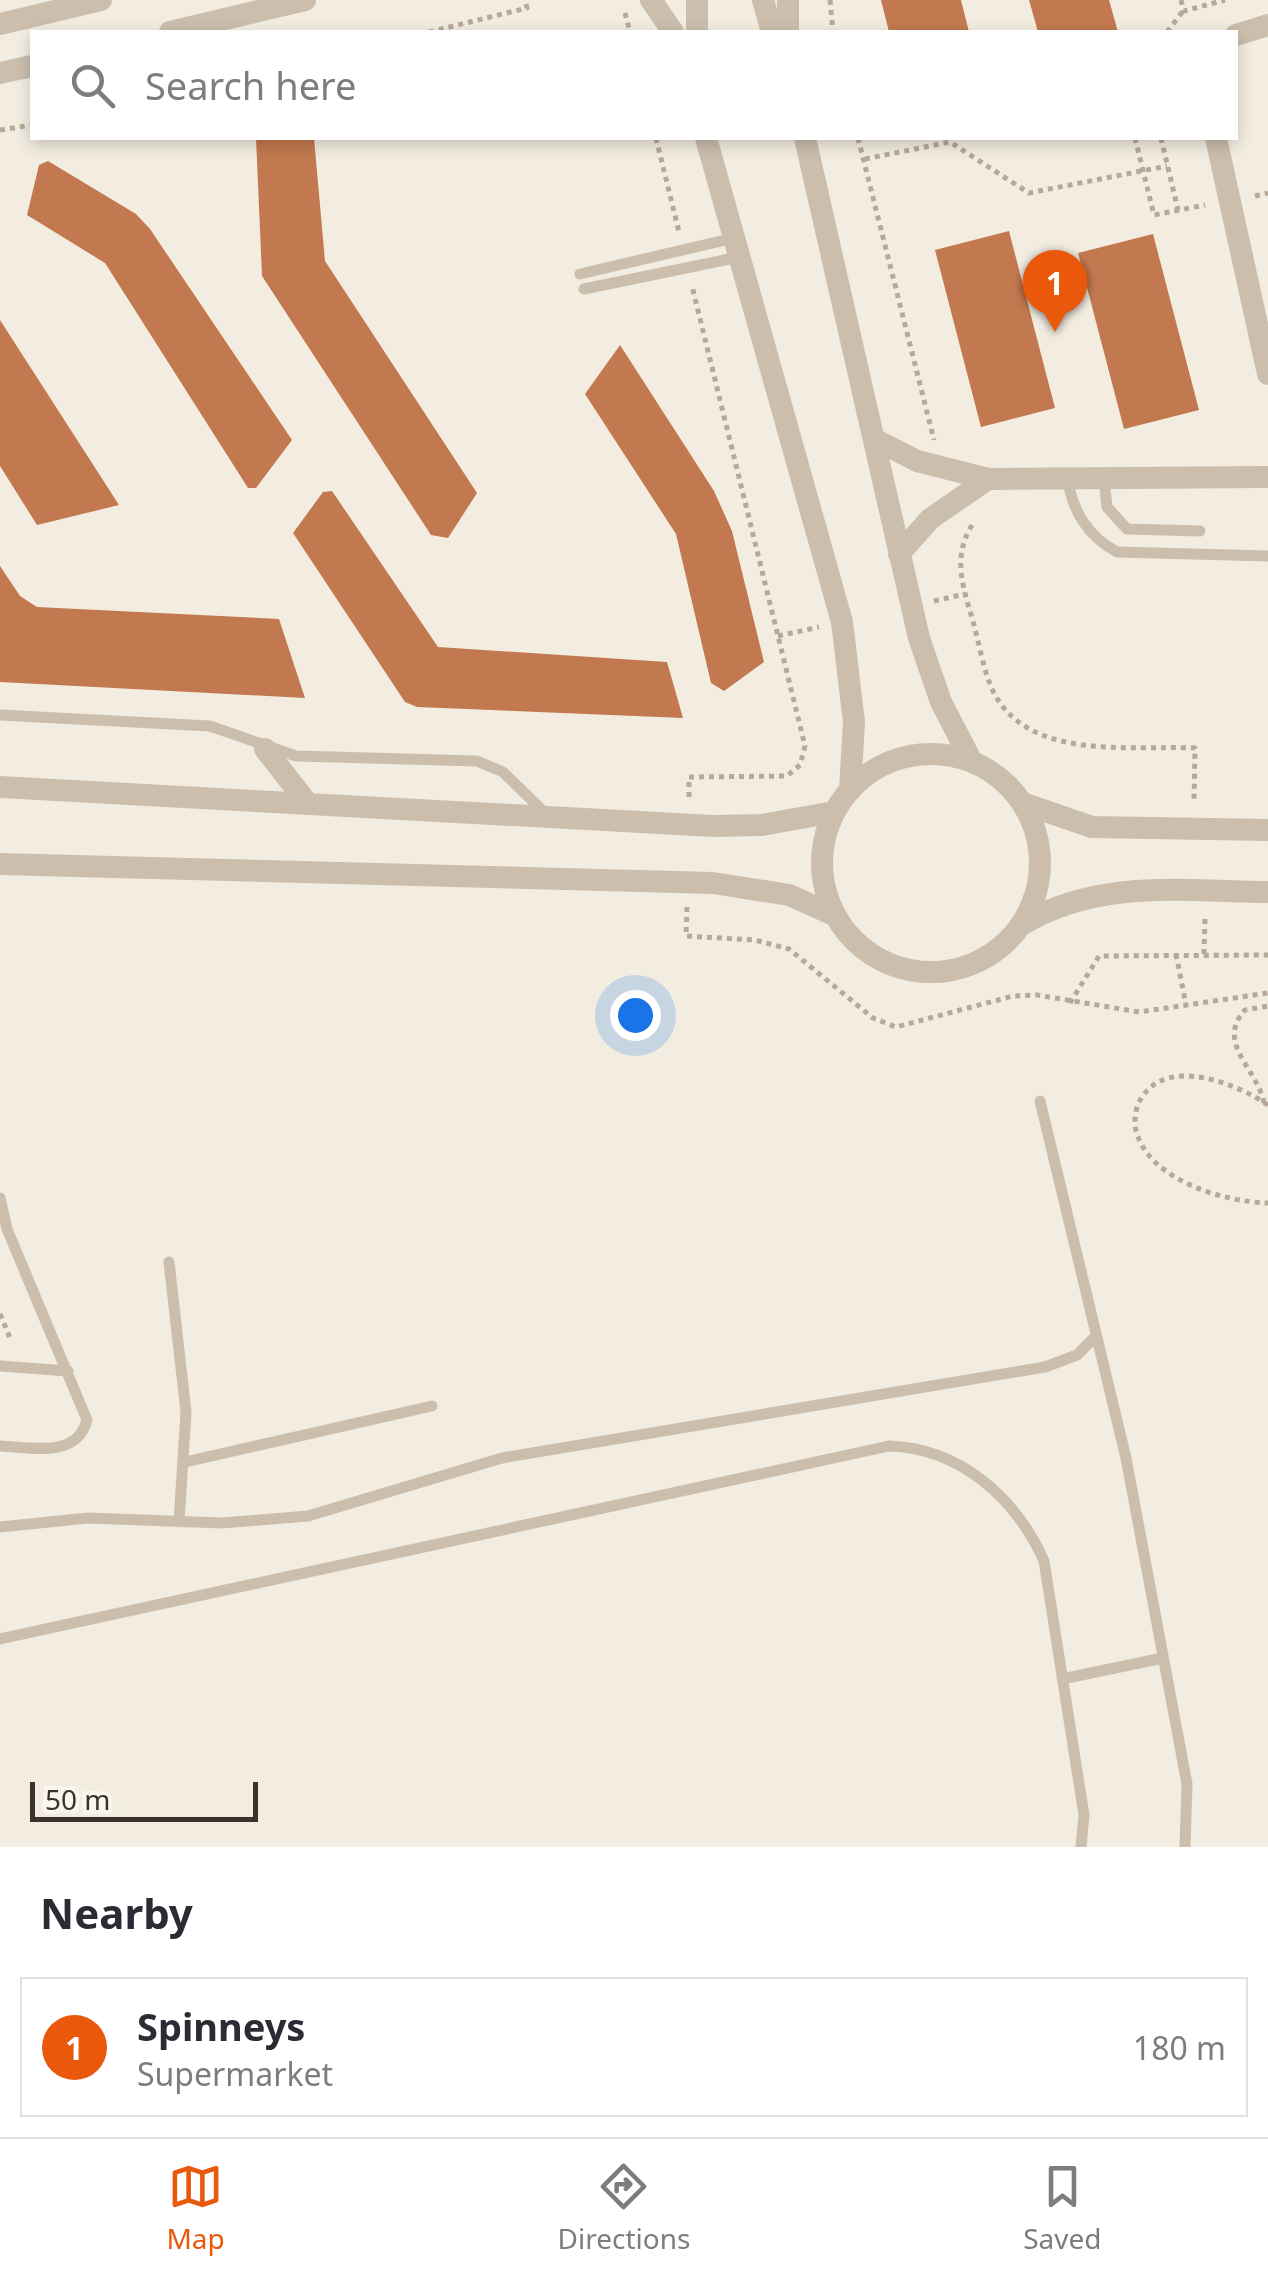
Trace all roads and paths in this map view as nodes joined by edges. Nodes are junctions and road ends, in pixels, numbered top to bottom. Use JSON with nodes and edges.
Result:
{"nodes":[{"id":1,"x":101,"y":0,"type":"edge"},
{"id":2,"x":304,"y":0,"type":"edge"},
{"id":3,"x":525,"y":0,"type":"edge"},
{"id":4,"x":622,"y":0,"type":"edge"},
{"id":5,"x":652,"y":0,"type":"edge"},
{"id":6,"x":697,"y":0,"type":"edge"},
{"id":7,"x":763,"y":0,"type":"edge"},
{"id":8,"x":788,"y":0,"type":"edge"},
{"id":9,"x":830,"y":0,"type":"edge"},
{"id":10,"x":1181,"y":0,"type":"edge"},
{"id":11,"x":1225,"y":0,"type":"edge"},
{"id":12,"x":1184,"y":10,"type":"junction"},
{"id":13,"x":0,"y":24,"type":"edge"},
{"id":14,"x":1268,"y":26,"type":"edge"},
{"id":15,"x":178,"y":30,"type":"edge"},
{"id":16,"x":437,"y":30,"type":"edge"},
{"id":17,"x":630,"y":30,"type":"edge"},
{"id":18,"x":672,"y":30,"type":"edge"},
{"id":19,"x":697,"y":30,"type":"edge"},
{"id":20,"x":771,"y":30,"type":"edge"},
{"id":21,"x":788,"y":30,"type":"edge"},
{"id":22,"x":834,"y":30,"type":"edge"},
{"id":23,"x":1169,"y":30,"type":"edge"},
{"id":24,"x":1238,"y":34,"type":"edge"},
{"id":25,"x":30,"y":66,"type":"edge"},
{"id":26,"x":0,"y":74,"type":"edge"},
{"id":27,"x":30,"y":126,"type":"edge"},
{"id":28,"x":0,"y":130,"type":"edge"},
{"id":29,"x":656,"y":140,"type":"edge"},
{"id":30,"x":805,"y":140,"type":"edge"},
{"id":31,"x":859,"y":140,"type":"edge"},
{"id":32,"x":1136,"y":140,"type":"edge"},
{"id":33,"x":1161,"y":140,"type":"edge"},
{"id":34,"x":1216,"y":140,"type":"edge"},
{"id":35,"x":710,"y":144,"type":"edge"},
{"id":36,"x":864,"y":160,"type":"junction"},
{"id":37,"x":1167,"y":166,"type":"junction"},
{"id":38,"x":1143,"y":170,"type":"junction"},
{"id":39,"x":737,"y":248,"type":"junction"},
{"id":40,"x":684,"y":250,"type":"junction"},
{"id":41,"x":688,"y":268,"type":"junction"},
{"id":42,"x":580,"y":274,"type":"dead end"},
{"id":43,"x":584,"y":289,"type":"dead end"},
{"id":44,"x":1268,"y":374,"type":"edge"},
{"id":45,"x":874,"y":439,"type":"junction"},
{"id":46,"x":937,"y":445,"type":"dead end"},
{"id":47,"x":1268,"y":477,"type":"edge"},
{"id":48,"x":1067,"y":478,"type":"junction"},
{"id":49,"x":1104,"y":478,"type":"junction"},
{"id":50,"x":988,"y":480,"type":"junction"},
{"id":51,"x":977,"y":518,"type":"dead end"},
{"id":52,"x":1200,"y":531,"type":"dead end"},
{"id":53,"x":899,"y":554,"type":"junction"},
{"id":54,"x":1268,"y":556,"type":"edge"},
{"id":55,"x":842,"y":622,"type":"junction"},
{"id":56,"x":778,"y":636,"type":"junction"},
{"id":57,"x":0,"y":714,"type":"edge"},
{"id":58,"x":265,"y":749,"type":"junction"},
{"id":59,"x":972,"y":762,"type":"junction"},
{"id":60,"x":0,"y":787,"type":"edge"},
{"id":61,"x":850,"y":789,"type":"junction"},
{"id":62,"x":1022,"y":803,"type":"junction"},
{"id":63,"x":308,"y":804,"type":"junction"},
{"id":64,"x":834,"y":812,"type":"junction"},
{"id":65,"x":549,"y":817,"type":"junction"},
{"id":66,"x":688,"y":824,"type":"junction"},
{"id":67,"x":1194,"y":830,"type":"junction"},
{"id":68,"x":1268,"y":830,"type":"edge"},
{"id":69,"x":0,"y":864,"type":"edge"},
{"id":70,"x":687,"y":884,"type":"junction"},
{"id":71,"x":1206,"y":891,"type":"junction"},
{"id":72,"x":1268,"y":892,"type":"edge"},
{"id":73,"x":836,"y":916,"type":"junction"},
{"id":74,"x":1020,"y":926,"type":"junction"},
{"id":75,"x":1176,"y":953,"type":"junction"},
{"id":76,"x":1204,"y":954,"type":"junction"},
{"id":77,"x":1268,"y":955,"type":"edge"},
{"id":78,"x":1268,"y":994,"type":"edge"},
{"id":79,"x":1070,"y":1003,"type":"junction"},
{"id":80,"x":1186,"y":1005,"type":"junction"},
{"id":81,"x":1268,"y":1006,"type":"edge"},
{"id":82,"x":1040,"y":1101,"type":"dead end"},
{"id":83,"x":1266,"y":1104,"type":"edge"},
{"id":84,"x":0,"y":1198,"type":"edge"},
{"id":85,"x":1268,"y":1203,"type":"edge"},
{"id":86,"x":169,"y":1262,"type":"dead end"},
{"id":87,"x":0,"y":1314,"type":"edge"},
{"id":88,"x":1096,"y":1336,"type":"junction"},
{"id":89,"x":10,"y":1338,"type":"dead end"},
{"id":90,"x":0,"y":1366,"type":"edge"},
{"id":91,"x":68,"y":1371,"type":"junction"},
{"id":92,"x":432,"y":1406,"type":"dead end"},
{"id":93,"x":0,"y":1446,"type":"edge"},
{"id":94,"x":185,"y":1462,"type":"junction"},
{"id":95,"x":179,"y":1522,"type":"junction"},
{"id":96,"x":0,"y":1527,"type":"edge"},
{"id":97,"x":0,"y":1639,"type":"edge"},
{"id":98,"x":1163,"y":1658,"type":"junction"},
{"id":99,"x":1062,"y":1679,"type":"junction"},
{"id":100,"x":1081,"y":1847,"type":"edge"},
{"id":101,"x":1185,"y":1847,"type":"edge"}],
"edges":[{"from":1,"to":13,"type":"street"},
{"from":2,"to":15,"type":"street"},
{"from":3,"to":16,"type":"path"},
{"from":4,"to":17,"type":"path"},
{"from":5,"to":18,"type":"street"},
{"from":6,"to":19,"type":"street"},
{"from":7,"to":20,"type":"street"},
{"from":8,"to":21,"type":"street"},
{"from":9,"to":22,"type":"path"},
{"from":10,"to":12,"type":"path"},
{"from":11,"to":12,"type":"path"},
{"from":12,"to":23,"type":"path"},
{"from":14,"to":24,"type":"street"},
{"from":25,"to":26,"type":"street"},
{"from":27,"to":28,"type":"path"},
{"from":29,"to":40,"type":"path"},
{"from":30,"to":45,"type":"street"},
{"from":31,"to":36,"type":"path"},
{"from":32,"to":38,"type":"path"},
{"from":33,"to":37,"type":"path"},
{"from":34,"to":44,"type":"street"},
{"from":35,"to":39,"type":"street"},
{"from":36,"to":38,"type":"path"},
{"from":36,"to":46,"type":"path"},
{"from":37,"to":38,"type":"path"},
{"from":37,"to":38,"type":"path"},
{"from":39,"to":40,"type":"lane"},
{"from":39,"to":41,"type":"lane"},
{"from":39,"to":55,"type":"street"},
{"from":40,"to":42,"type":"lane"},
{"from":41,"to":43,"type":"lane"},
{"from":41,"to":56,"type":"path"},
{"from":45,"to":50,"type":"street"},
{"from":45,"to":53,"type":"street"},
{"from":47,"to":49,"type":"street"},
{"from":48,"to":49,"type":"street"},
{"from":48,"to":50,"type":"street"},
{"from":48,"to":54,"type":"lane"},
{"from":49,"to":52,"type":"lane"},
{"from":50,"to":53,"type":"street"},
{"from":51,"to":67,"type":"path"},
{"from":53,"to":59,"type":"street"},
{"from":55,"to":56,"type":"path"},
{"from":55,"to":61,"type":"street"},
{"from":56,"to":66,"type":"path"},
{"from":57,"to":58,"type":"lane"},
{"from":58,"to":63,"type":"street"},
{"from":58,"to":65,"type":"lane"},
{"from":59,"to":61,"type":"street"},
{"from":59,"to":62,"type":"street"},
{"from":60,"to":63,"type":"street"},
{"from":61,"to":64,"type":"street"},
{"from":62,"to":67,"type":"street"},
{"from":62,"to":74,"type":"street"},
{"from":63,"to":65,"type":"street"},
{"from":64,"to":66,"type":"street"},
{"from":64,"to":73,"type":"street"},
{"from":65,"to":66,"type":"street"},
{"from":67,"to":68,"type":"street"},
{"from":69,"to":70,"type":"street"},
{"from":70,"to":73,"type":"street"},
{"from":70,"to":79,"type":"path"},
{"from":71,"to":72,"type":"street"},
{"from":71,"to":74,"type":"street"},
{"from":71,"to":76,"type":"path"},
{"from":73,"to":74,"type":"street"},
{"from":75,"to":76,"type":"path"},
{"from":75,"to":79,"type":"path"},
{"from":75,"to":80,"type":"path"},
{"from":76,"to":77,"type":"path"},
{"from":78,"to":80,"type":"path"},
{"from":79,"to":80,"type":"path"},
{"from":81,"to":83,"type":"path"},
{"from":82,"to":88,"type":"lane"},
{"from":83,"to":85,"type":"path"},
{"from":84,"to":91,"type":"lane"},
{"from":86,"to":94,"type":"lane"},
{"from":87,"to":89,"type":"path"},
{"from":88,"to":95,"type":"lane"},
{"from":88,"to":98,"type":"lane"},
{"from":90,"to":91,"type":"lane"},
{"from":91,"to":93,"type":"lane"},
{"from":92,"to":94,"type":"lane"},
{"from":94,"to":95,"type":"lane"},
{"from":95,"to":96,"type":"lane"},
{"from":97,"to":99,"type":"lane"},
{"from":98,"to":99,"type":"lane"},
{"from":98,"to":101,"type":"lane"},
{"from":99,"to":100,"type":"lane"}]}
